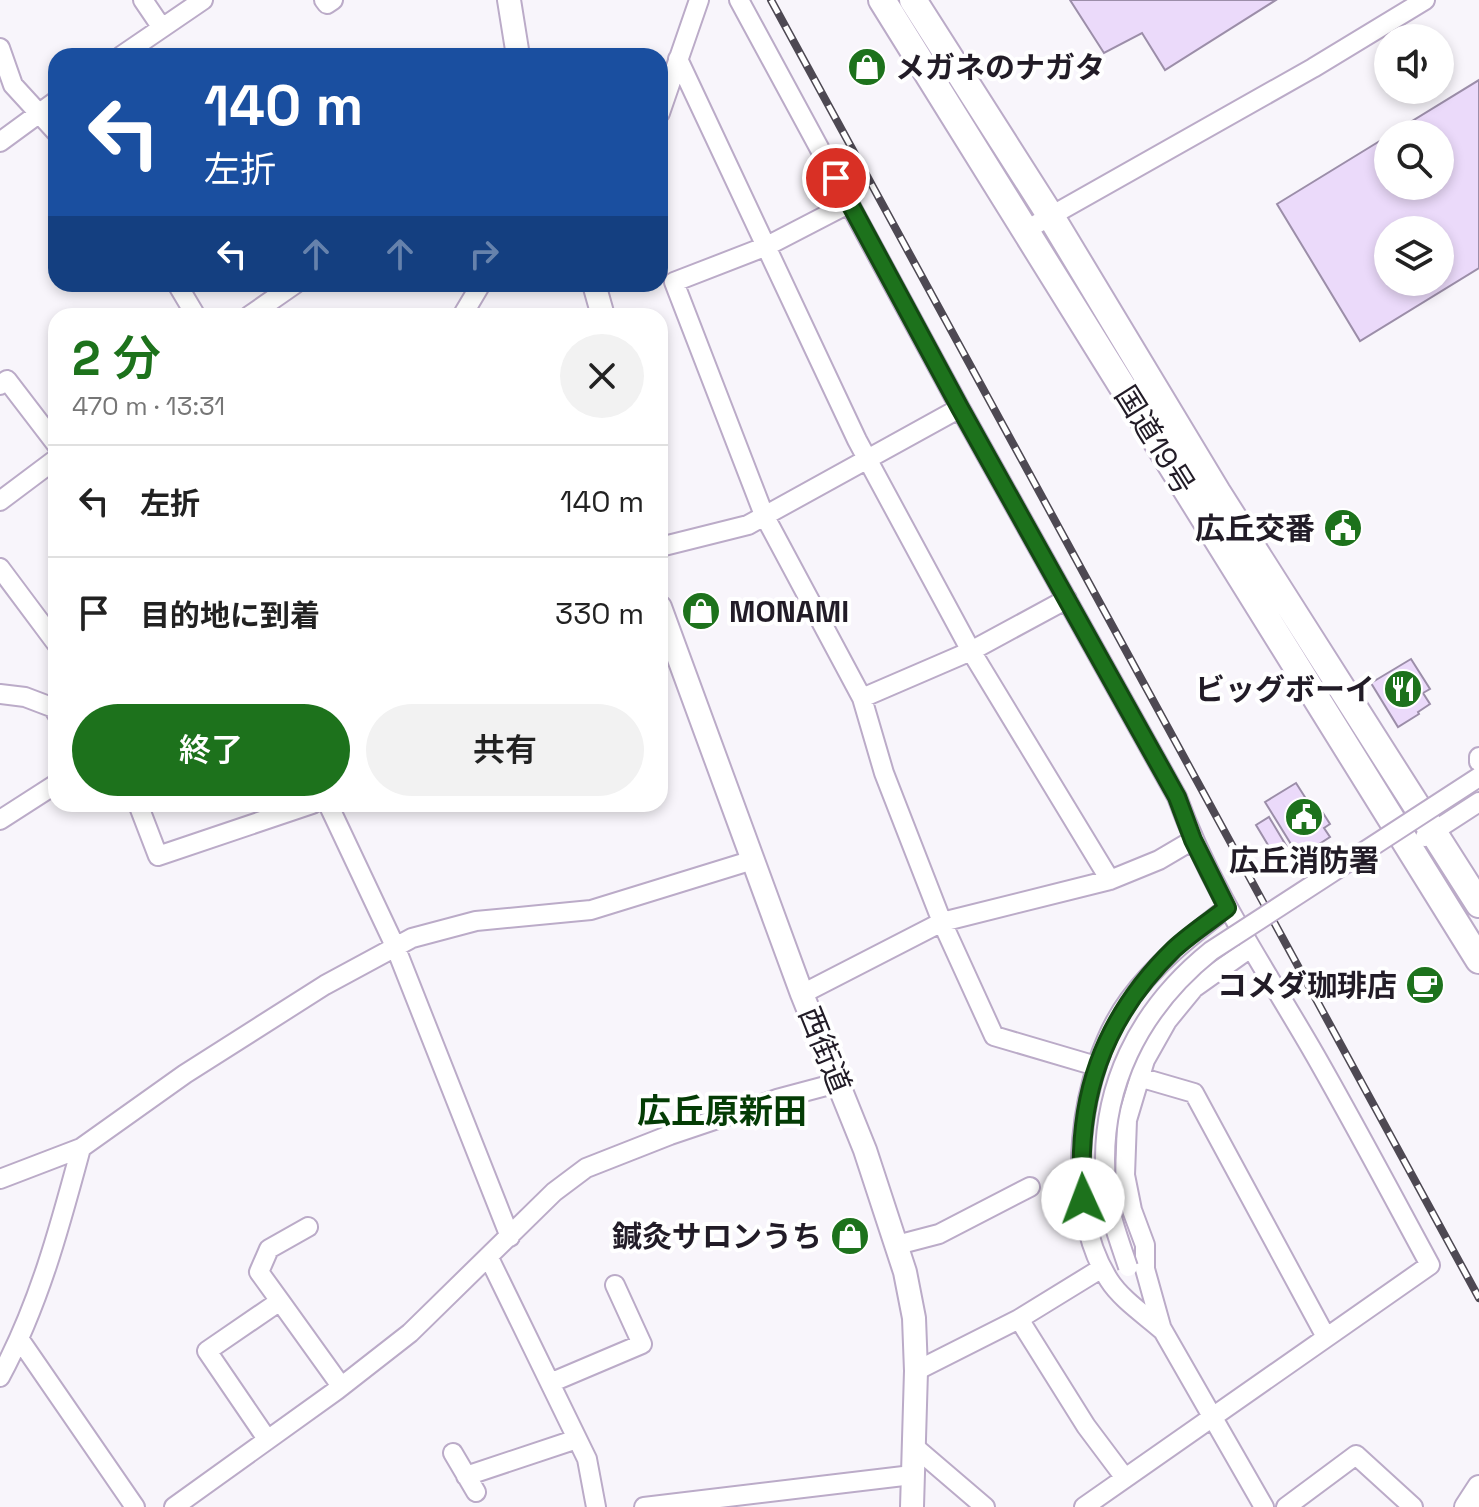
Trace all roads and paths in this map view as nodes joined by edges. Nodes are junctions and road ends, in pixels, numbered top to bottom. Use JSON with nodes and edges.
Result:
{"nodes":[{"id":1,"x":143,"y":0,"type":"edge"},
{"id":2,"x":203,"y":0,"type":"edge"},
{"id":3,"x":324,"y":0,"type":"edge"},
{"id":4,"x":333,"y":0,"type":"edge"},
{"id":5,"x":509,"y":0,"type":"edge"},
{"id":6,"x":699,"y":0,"type":"edge"},
{"id":7,"x":739,"y":0,"type":"edge"},
{"id":8,"x":882,"y":0,"type":"edge"},
{"id":9,"x":913,"y":0,"type":"edge"},
{"id":10,"x":1425,"y":0,"type":"edge"},
{"id":11,"x":162,"y":28,"type":"junction"},
{"id":12,"x":0,"y":48,"type":"edge"},
{"id":13,"x":133,"y":48,"type":"edge"},
{"id":14,"x":517,"y":48,"type":"edge"},
{"id":15,"x":678,"y":59,"type":"junction"},
{"id":16,"x":668,"y":89,"type":"edge"},
{"id":17,"x":48,"y":106,"type":"edge"},
{"id":18,"x":38,"y":113,"type":"junction"},
{"id":19,"x":48,"y":124,"type":"edge"},
{"id":20,"x":0,"y":142,"type":"edge"},
{"id":21,"x":850,"y":203,"type":"junction"},
{"id":22,"x":1050,"y":215,"type":"junction"},
{"id":23,"x":1026,"y":230,"type":"junction"},
{"id":24,"x":767,"y":246,"type":"junction"},
{"id":25,"x":284,"y":292,"type":"edge"},
{"id":26,"x":260,"y":308,"type":"edge"},
{"id":27,"x":0,"y":385,"type":"edge"},
{"id":28,"x":960,"y":408,"type":"junction"},
{"id":29,"x":48,"y":434,"type":"edge"},
{"id":30,"x":868,"y":458,"type":"junction"},
{"id":31,"x":48,"y":465,"type":"edge"},
{"id":32,"x":0,"y":501,"type":"edge"},
{"id":33,"x":764,"y":515,"type":"junction"},
{"id":34,"x":668,"y":545,"type":"edge"},
{"id":35,"x":0,"y":568,"type":"edge"},
{"id":36,"x":1067,"y":599,"type":"junction"},
{"id":37,"x":48,"y":632,"type":"edge"},
{"id":38,"x":971,"y":651,"type":"junction"},
{"id":39,"x":669,"y":655,"type":"edge"},
{"id":40,"x":0,"y":694,"type":"edge"},
{"id":41,"x":862,"y":698,"type":"junction"},
{"id":42,"x":48,"y":706,"type":"edge"},
{"id":43,"x":1479,"y":777,"type":"edge"},
{"id":44,"x":48,"y":789,"type":"edge"},
{"id":45,"x":1479,"y":802,"type":"edge"},
{"id":46,"x":141,"y":812,"type":"edge"},
{"id":47,"x":288,"y":812,"type":"edge"},
{"id":48,"x":332,"y":812,"type":"edge"},
{"id":49,"x":0,"y":820,"type":"edge"},
{"id":50,"x":1432,"y":832,"type":"junction"},
{"id":51,"x":1193,"y":840,"type":"junction"},
{"id":52,"x":1409,"y":847,"type":"junction"},
{"id":53,"x":753,"y":860,"type":"junction"},
{"id":54,"x":1110,"y":880,"type":"junction"},
{"id":55,"x":1479,"y":904,"type":"edge"},
{"id":56,"x":1227,"y":908,"type":"junction"},
{"id":57,"x":942,"y":922,"type":"junction"},
{"id":58,"x":395,"y":946,"type":"junction"},
{"id":59,"x":1249,"y":949,"type":"junction"},
{"id":60,"x":1479,"y":960,"type":"edge"},
{"id":61,"x":802,"y":994,"type":"junction"},
{"id":62,"x":1096,"y":1066,"type":"junction"},
{"id":63,"x":1139,"y":1077,"type":"junction"},
{"id":64,"x":837,"y":1083,"type":"junction"},
{"id":65,"x":81,"y":1148,"type":"junction"},
{"id":66,"x":0,"y":1179,"type":"edge"},
{"id":67,"x":1030,"y":1187,"type":"dead end"},
{"id":68,"x":308,"y":1227,"type":"dead end"},
{"id":69,"x":510,"y":1237,"type":"junction"},
{"id":70,"x":897,"y":1245,"type":"junction"},
{"id":71,"x":489,"y":1258,"type":"junction"},
{"id":72,"x":1102,"y":1268,"type":"junction"},
{"id":73,"x":615,"y":1285,"type":"dead end"},
{"id":74,"x":280,"y":1301,"type":"junction"},
{"id":75,"x":1019,"y":1319,"type":"junction"},
{"id":76,"x":1162,"y":1330,"type":"junction"},
{"id":77,"x":1326,"y":1337,"type":"junction"},
{"id":78,"x":20,"y":1340,"type":"junction"},
{"id":79,"x":916,"y":1371,"type":"junction"},
{"id":80,"x":0,"y":1377,"type":"edge"},
{"id":81,"x":550,"y":1383,"type":"junction"},
{"id":82,"x":341,"y":1386,"type":"junction"},
{"id":83,"x":1213,"y":1417,"type":"junction"},
{"id":84,"x":267,"y":1439,"type":"junction"},
{"id":85,"x":577,"y":1439,"type":"junction"},
{"id":86,"x":916,"y":1448,"type":"junction"},
{"id":87,"x":453,"y":1453,"type":"dead end"},
{"id":88,"x":912,"y":1475,"type":"junction"},
{"id":89,"x":466,"y":1476,"type":"junction"},
{"id":90,"x":1125,"y":1478,"type":"junction"},
{"id":91,"x":1479,"y":1487,"type":"edge"},
{"id":92,"x":476,"y":1492,"type":"dead end"},
{"id":93,"x":135,"y":1507,"type":"edge"},
{"id":94,"x":174,"y":1507,"type":"edge"},
{"id":95,"x":596,"y":1507,"type":"edge"},
{"id":96,"x":644,"y":1507,"type":"edge"},
{"id":97,"x":912,"y":1507,"type":"edge"},
{"id":98,"x":985,"y":1507,"type":"edge"},
{"id":99,"x":1084,"y":1507,"type":"edge"},
{"id":100,"x":1264,"y":1507,"type":"edge"},
{"id":101,"x":1286,"y":1507,"type":"edge"},
{"id":102,"x":1413,"y":1507,"type":"edge"},
{"id":103,"x":1466,"y":1507,"type":"edge"}],
"edges":[{"from":1,"to":11,"type":"street"},
{"from":2,"to":11,"type":"street"},
{"from":3,"to":4,"type":"street"},
{"from":5,"to":14,"type":"main road"},
{"from":6,"to":15,"type":"street"},
{"from":7,"to":21,"type":"street"},
{"from":8,"to":23,"type":"highway","name":"国道19号"},
{"from":9,"to":22,"type":"highway","name":"国道19号"},
{"from":10,"to":22,"type":"street"},
{"from":11,"to":13,"type":"street"},
{"from":12,"to":18,"type":"street"},
{"from":15,"to":16,"type":"street"},
{"from":15,"to":24,"type":"street"},
{"from":17,"to":18,"type":"street"},
{"from":18,"to":19,"type":"street"},
{"from":18,"to":20,"type":"street"},
{"from":21,"to":24,"type":"street"},
{"from":21,"to":28,"type":"street"},
{"from":22,"to":23,"type":"street"},
{"from":22,"to":50,"type":"highway","name":"国道19号"},
{"from":23,"to":52,"type":"highway","name":"国道19号"},
{"from":24,"to":30,"type":"street"},
{"from":24,"to":33,"type":"street"},
{"from":25,"to":26,"type":"street"},
{"from":27,"to":29,"type":"street"},
{"from":28,"to":30,"type":"street"},
{"from":28,"to":36,"type":"street"},
{"from":30,"to":33,"type":"street"},
{"from":30,"to":38,"type":"street"},
{"from":31,"to":32,"type":"street"},
{"from":33,"to":34,"type":"street"},
{"from":33,"to":41,"type":"street"},
{"from":35,"to":37,"type":"street"},
{"from":36,"to":38,"type":"street"},
{"from":36,"to":51,"type":"street"},
{"from":38,"to":41,"type":"street"},
{"from":38,"to":54,"type":"street"},
{"from":39,"to":53,"type":"main road","name":"西街道"},
{"from":40,"to":42,"type":"street"},
{"from":41,"to":57,"type":"street"},
{"from":43,"to":76,"type":"street","bridge":true},
{"from":44,"to":49,"type":"street"},
{"from":45,"to":50,"type":"street"},
{"from":46,"to":47,"type":"street"},
{"from":48,"to":58,"type":"street"},
{"from":50,"to":52,"type":"street"},
{"from":50,"to":55,"type":"highway","name":"国道19号"},
{"from":51,"to":54,"type":"street"},
{"from":51,"to":56,"type":"street"},
{"from":52,"to":60,"type":"highway","name":"国道19号"},
{"from":53,"to":58,"type":"street"},
{"from":53,"to":61,"type":"main road","name":"西街道"},
{"from":54,"to":57,"type":"street"},
{"from":56,"to":59,"type":"street"},
{"from":56,"to":62,"type":"street"},
{"from":57,"to":61,"type":"street"},
{"from":57,"to":62,"type":"street"},
{"from":58,"to":65,"type":"street"},
{"from":58,"to":69,"type":"street"},
{"from":59,"to":63,"type":"street"},
{"from":59,"to":77,"type":"street"},
{"from":61,"to":64,"type":"main road","name":"西街道"},
{"from":62,"to":72,"type":"street"},
{"from":63,"to":76,"type":"street"},
{"from":63,"to":77,"type":"street"},
{"from":64,"to":69,"type":"street"},
{"from":64,"to":70,"type":"main road","name":"西街道"},
{"from":65,"to":66,"type":"street"},
{"from":65,"to":78,"type":"street"},
{"from":67,"to":70,"type":"street"},
{"from":68,"to":74,"type":"street"},
{"from":69,"to":71,"type":"street"},
{"from":70,"to":79,"type":"main road","name":"西街道"},
{"from":71,"to":81,"type":"street"},
{"from":71,"to":82,"type":"street"},
{"from":72,"to":75,"type":"street"},
{"from":72,"to":76,"type":"street"},
{"from":73,"to":81,"type":"street"},
{"from":74,"to":82,"type":"street"},
{"from":74,"to":84,"type":"street"},
{"from":75,"to":79,"type":"street"},
{"from":75,"to":90,"type":"street"},
{"from":76,"to":83,"type":"street"},
{"from":77,"to":83,"type":"street"},
{"from":78,"to":80,"type":"street"},
{"from":78,"to":93,"type":"street"},
{"from":79,"to":86,"type":"main road","name":"西街道"},
{"from":81,"to":85,"type":"street"},
{"from":82,"to":84,"type":"street"},
{"from":83,"to":90,"type":"street"},
{"from":83,"to":100,"type":"street"},
{"from":84,"to":94,"type":"street"},
{"from":85,"to":89,"type":"street"},
{"from":85,"to":95,"type":"street"},
{"from":86,"to":88,"type":"main road","name":"西街道"},
{"from":86,"to":98,"type":"street"},
{"from":87,"to":89,"type":"street"},
{"from":88,"to":96,"type":"street"},
{"from":88,"to":97,"type":"main road","name":"西街道"},
{"from":89,"to":92,"type":"street"},
{"from":90,"to":99,"type":"street"},
{"from":91,"to":103,"type":"main road"},
{"from":101,"to":102,"type":"street"}]}
